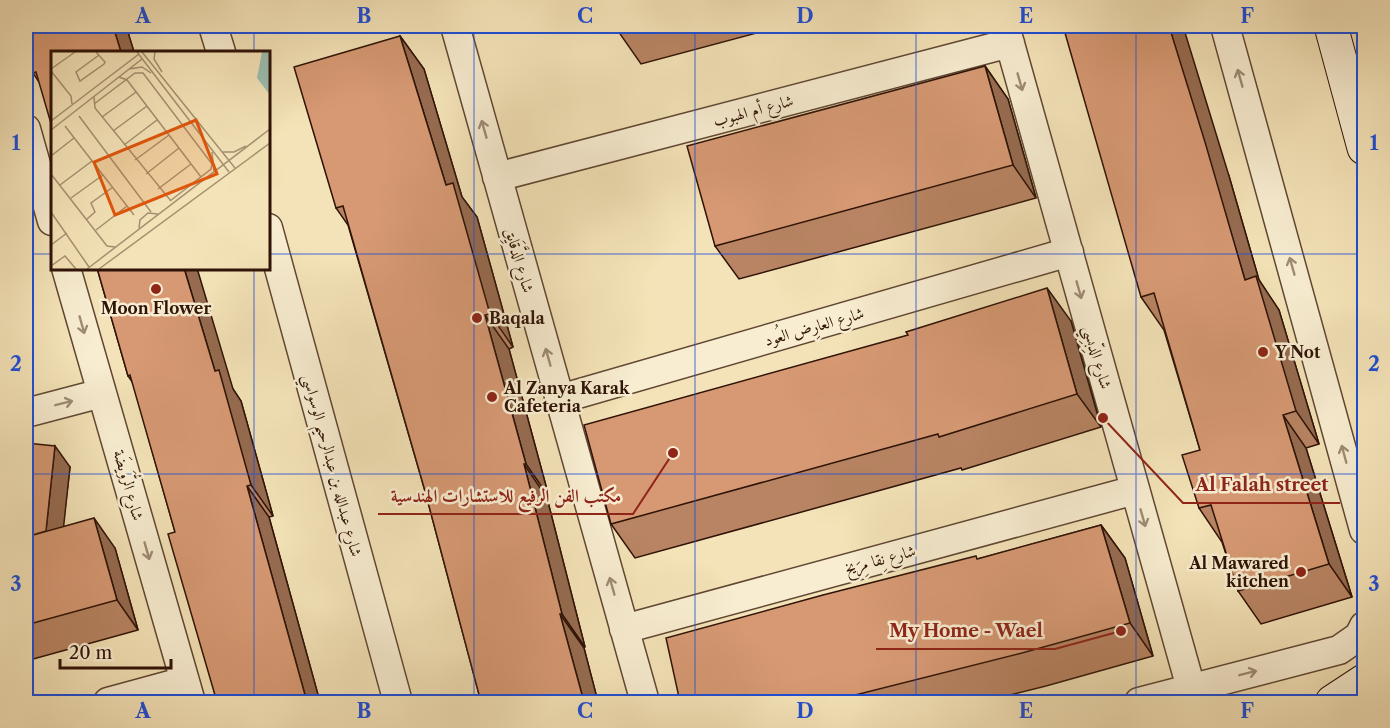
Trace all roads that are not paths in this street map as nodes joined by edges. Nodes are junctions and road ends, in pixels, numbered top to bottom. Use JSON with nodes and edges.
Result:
{"nodes":[{"id":1,"x":213,"y":26,"type":"edge"},
{"id":2,"x":455,"y":26,"type":"edge"},
{"id":3,"x":1225,"y":26,"type":"edge"},
{"id":4,"x":1331,"y":26,"type":"edge"},
{"id":5,"x":1007,"y":34,"type":"edge"},
{"id":6,"x":221,"y":51,"type":"edge"},
{"id":7,"x":26,"y":129,"type":"edge"},
{"id":8,"x":1365,"y":148,"type":"edge"},
{"id":9,"x":497,"y":177,"type":"junction"},
{"id":10,"x":41,"y":206,"type":"edge"},
{"id":11,"x":270,"y":235,"type":"edge"},
{"id":12,"x":1069,"y":252,"type":"junction"},
{"id":13,"x":67,"y":270,"type":"edge"},
{"id":14,"x":102,"y":393,"type":"junction"},
{"id":15,"x":560,"y":399,"type":"junction"},
{"id":16,"x":26,"y":413,"type":"edge"},
{"id":17,"x":1136,"y":490,"type":"junction"},
{"id":18,"x":1365,"y":530,"type":"edge"},
{"id":19,"x":1365,"y":626,"type":"edge"},
{"id":20,"x":624,"y":629,"type":"junction"},
{"id":21,"x":1365,"y":681,"type":"edge"},
{"id":22,"x":1191,"y":688,"type":"junction"},
{"id":23,"x":188,"y":692,"type":"edge"},
{"id":24,"x":1365,"y":699,"type":"edge"},
{"id":25,"x":108,"y":702,"type":"edge"},
{"id":26,"x":398,"y":702,"type":"edge"},
{"id":27,"x":645,"y":702,"type":"edge"},
{"id":28,"x":1139,"y":702,"type":"edge"},
{"id":29,"x":1332,"y":702,"type":"edge"},
{"id":30,"x":1351,"y":702,"type":"edge"}],
"edges":[{"from":1,"to":6,"type":"street"},
{"from":9,"to":2,"type":"street","name":"شارع الدَّقَايِق","one_way":true},
{"from":18,"to":3,"type":"street","one_way":true},
{"from":4,"to":8,"type":"main road"},
{"from":5,"to":9,"type":"street","name":"شارع أم الهبوب"},
{"from":5,"to":12,"type":"street","name":"شارع الدِّبسِي","one_way":true},
{"from":7,"to":10,"type":"street"},
{"from":15,"to":9,"type":"street","name":"شارع الدَّقَايِق","one_way":true},
{"from":11,"to":26,"type":"street","name":"شارع عبدالله بن عبدالرحيم الوسواسي"},
{"from":12,"to":15,"type":"street","name":"شارع العارِض العُود"},
{"from":12,"to":17,"type":"street","name":"شارع الدِّبسِي","one_way":true},
{"from":13,"to":14,"type":"street","name":"شارع الرُّوَيضَة","one_way":true},
{"from":16,"to":14,"type":"street","one_way":true},
{"from":14,"to":23,"type":"street","name":"شارع الرُّوَيضَة","one_way":true},
{"from":20,"to":15,"type":"street","name":"شارع الدَّقَايِق","one_way":true},
{"from":17,"to":20,"type":"street","name":"شارع نِقا مِرَيخ"},
{"from":17,"to":22,"type":"street","name":"شارع الدِّبسِي","one_way":true},
{"from":22,"to":19,"type":"street","one_way":true},
{"from":20,"to":27,"type":"street","name":"شارع الدَّقَايِق"},
{"from":21,"to":29,"type":"main road"},
{"from":22,"to":28,"type":"street"},
{"from":23,"to":25,"type":"street"},
{"from":24,"to":30,"type":"main road"}]}
